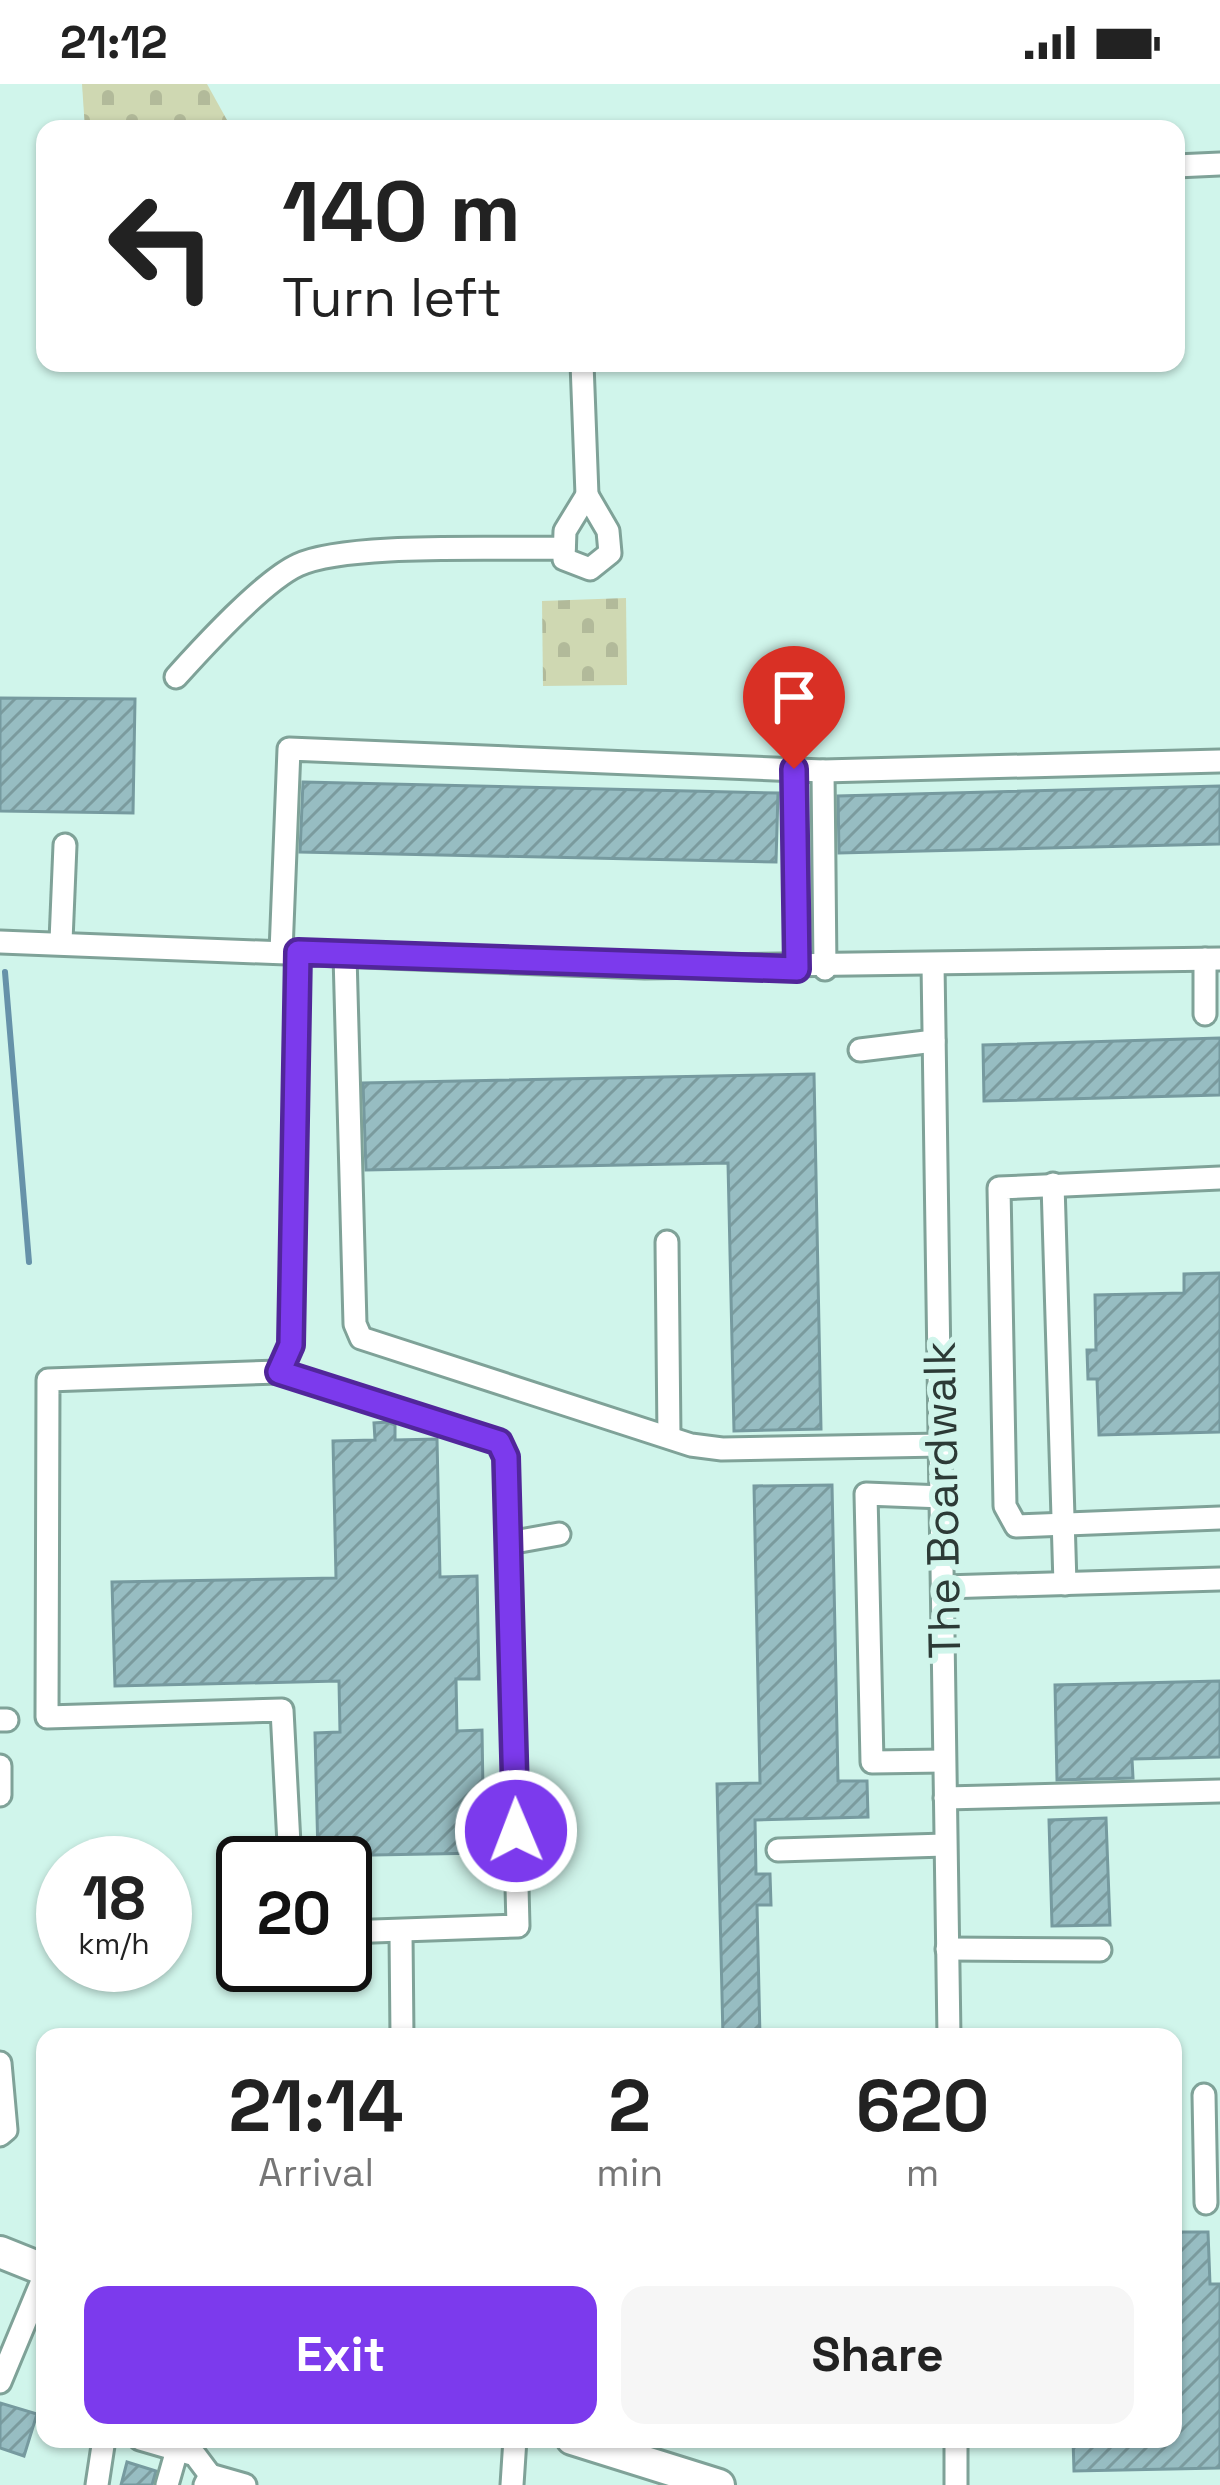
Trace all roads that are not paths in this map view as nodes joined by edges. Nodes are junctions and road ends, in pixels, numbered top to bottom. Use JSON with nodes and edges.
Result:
{"nodes":[{"id":1,"x":1220,"y":164,"type":"edge"},
{"id":2,"x":1185,"y":166,"type":"edge"},
{"id":3,"x":582,"y":372,"type":"edge"},
{"id":4,"x":587,"y":495,"type":"junction"},
{"id":5,"x":564,"y":548,"type":"junction"},
{"id":6,"x":176,"y":677,"type":"dead end"},
{"id":7,"x":1220,"y":761,"type":"edge"},
{"id":8,"x":794,"y":769,"type":"junction"},
{"id":9,"x":823,"y":771,"type":"junction"},
{"id":10,"x":65,"y":845,"type":"dead end"},
{"id":11,"x":61,"y":941,"type":"junction"},
{"id":12,"x":0,"y":942,"type":"edge"},
{"id":13,"x":290,"y":952,"type":"junction"},
{"id":14,"x":345,"y":955,"type":"junction"},
{"id":15,"x":1212,"y":959,"type":"edge"},
{"id":16,"x":933,"y":964,"type":"junction"},
{"id":17,"x":797,"y":969,"type":"junction"},
{"id":18,"x":824,"y":969,"type":"junction"},
{"id":19,"x":1205,"y":1014,"type":"dead end"},
{"id":20,"x":934,"y":1041,"type":"junction"},
{"id":21,"x":860,"y":1050,"type":"dead end"},
{"id":22,"x":1220,"y":1178,"type":"edge"},
{"id":23,"x":1053,"y":1184,"type":"junction"},
{"id":24,"x":667,"y":1242,"type":"dead end"},
{"id":25,"x":279,"y":1372,"type":"junction"},
{"id":26,"x":669,"y":1437,"type":"junction"},
{"id":27,"x":941,"y":1445,"type":"junction"},
{"id":28,"x":943,"y":1497,"type":"junction"},
{"id":29,"x":1220,"y":1518,"type":"edge"},
{"id":30,"x":1064,"y":1526,"type":"junction"},
{"id":31,"x":559,"y":1534,"type":"dead end"},
{"id":32,"x":509,"y":1544,"type":"junction"},
{"id":33,"x":1220,"y":1579,"type":"edge"},
{"id":34,"x":1065,"y":1583,"type":"junction"},
{"id":35,"x":944,"y":1587,"type":"junction"},
{"id":36,"x":944,"y":1761,"type":"junction"},
{"id":37,"x":0,"y":1766,"type":"edge"},
{"id":38,"x":1220,"y":1791,"type":"edge"},
{"id":39,"x":0,"y":1795,"type":"edge"},
{"id":40,"x":944,"y":1798,"type":"junction"},
{"id":41,"x":289,"y":1836,"type":"edge"},
{"id":42,"x":945,"y":1845,"type":"junction"},
{"id":43,"x":778,"y":1850,"type":"dead end"},
{"id":44,"x":372,"y":1933,"type":"edge"},
{"id":45,"x":401,"y":1934,"type":"junction"},
{"id":46,"x":947,"y":1949,"type":"junction"},
{"id":47,"x":1100,"y":1950,"type":"dead end"},
{"id":48,"x":402,"y":2028,"type":"edge"},
{"id":49,"x":949,"y":2028,"type":"edge"},
{"id":50,"x":0,"y":2063,"type":"edge"},
{"id":51,"x":1204,"y":2095,"type":"dead end"},
{"id":52,"x":0,"y":2135,"type":"edge"},
{"id":53,"x":1206,"y":2203,"type":"dead end"},
{"id":54,"x":3,"y":2257,"type":"edge"},
{"id":55,"x":36,"y":2269,"type":"edge"},
{"id":56,"x":36,"y":2294,"type":"edge"},
{"id":57,"x":0,"y":2382,"type":"edge"},
{"id":58,"x":103,"y":2448,"type":"edge"},
{"id":59,"x":104,"y":2448,"type":"edge"},
{"id":60,"x":170,"y":2448,"type":"edge"},
{"id":61,"x":514,"y":2448,"type":"edge"},
{"id":62,"x":596,"y":2448,"type":"edge"},
{"id":63,"x":956,"y":2448,"type":"edge"},
{"id":64,"x":177,"y":2450,"type":"junction"},
{"id":65,"x":638,"y":2472,"type":"edge"},
{"id":66,"x":207,"y":2480,"type":"edge"},
{"id":67,"x":97,"y":2485,"type":"edge"},
{"id":68,"x":106,"y":2485,"type":"edge"},
{"id":69,"x":167,"y":2485,"type":"edge"},
{"id":70,"x":244,"y":2485,"type":"edge"},
{"id":71,"x":512,"y":2485,"type":"edge"},
{"id":72,"x":719,"y":2485,"type":"edge"},
{"id":73,"x":956,"y":2485,"type":"edge"}],
"edges":[{"from":1,"to":2,"type":"street"},
{"from":3,"to":4,"type":"street"},
{"from":4,"to":5,"type":"street"},
{"from":4,"to":5,"type":"street"},
{"from":5,"to":6,"type":"street"},
{"from":7,"to":9,"type":"street"},
{"from":8,"to":9,"type":"street"},
{"from":8,"to":13,"type":"street"},
{"from":8,"to":17,"type":"street"},
{"from":9,"to":18,"type":"street"},
{"from":10,"to":11,"type":"street"},
{"from":11,"to":12,"type":"street"},
{"from":11,"to":13,"type":"street"},
{"from":13,"to":14,"type":"street"},
{"from":13,"to":25,"type":"street"},
{"from":14,"to":17,"type":"street"},
{"from":14,"to":26,"type":"street"},
{"from":15,"to":16,"type":"street"},
{"from":15,"to":19,"type":"street"},
{"from":16,"to":18,"type":"street"},
{"from":16,"to":20,"type":"street","name":"The Boardwalk"},
{"from":17,"to":18,"type":"street"},
{"from":20,"to":21,"type":"street"},
{"from":20,"to":27,"type":"street","name":"The Boardwalk"},
{"from":22,"to":23,"type":"street"},
{"from":23,"to":30,"type":"street"},
{"from":23,"to":30,"type":"street"},
{"from":24,"to":26,"type":"street"},
{"from":25,"to":32,"type":"street"},
{"from":25,"to":41,"type":"street"},
{"from":26,"to":27,"type":"street"},
{"from":27,"to":28,"type":"street","name":"The Boardwalk"},
{"from":28,"to":35,"type":"street","name":"The Boardwalk"},
{"from":28,"to":36,"type":"street"},
{"from":29,"to":30,"type":"street"},
{"from":30,"to":34,"type":"street"},
{"from":31,"to":32,"type":"street"},
{"from":32,"to":45,"type":"street"},
{"from":33,"to":34,"type":"street"},
{"from":34,"to":35,"type":"street"},
{"from":35,"to":36,"type":"street","name":"The Boardwalk"},
{"from":36,"to":40,"type":"street","name":"The Boardwalk"},
{"from":37,"to":39,"type":"street"},
{"from":38,"to":40,"type":"street"},
{"from":40,"to":42,"type":"street","name":"The Boardwalk"},
{"from":42,"to":43,"type":"street"},
{"from":42,"to":46,"type":"street","name":"The Boardwalk"},
{"from":44,"to":45,"type":"street"},
{"from":45,"to":48,"type":"street"},
{"from":46,"to":47,"type":"street"},
{"from":46,"to":49,"type":"street","name":"The Boardwalk"},
{"from":50,"to":52,"type":"street"},
{"from":51,"to":53,"type":"street"},
{"from":54,"to":55,"type":"highway"},
{"from":56,"to":57,"type":"street"},
{"from":58,"to":67,"type":"street"},
{"from":59,"to":68,"type":"street"},
{"from":60,"to":64,"type":"street"},
{"from":61,"to":71,"type":"street"},
{"from":62,"to":65,"type":"highway"},
{"from":63,"to":73,"type":"street"},
{"from":64,"to":66,"type":"street"},
{"from":64,"to":69,"type":"street"},
{"from":65,"to":72,"type":"highway"},
{"from":66,"to":70,"type":"street"}]}
